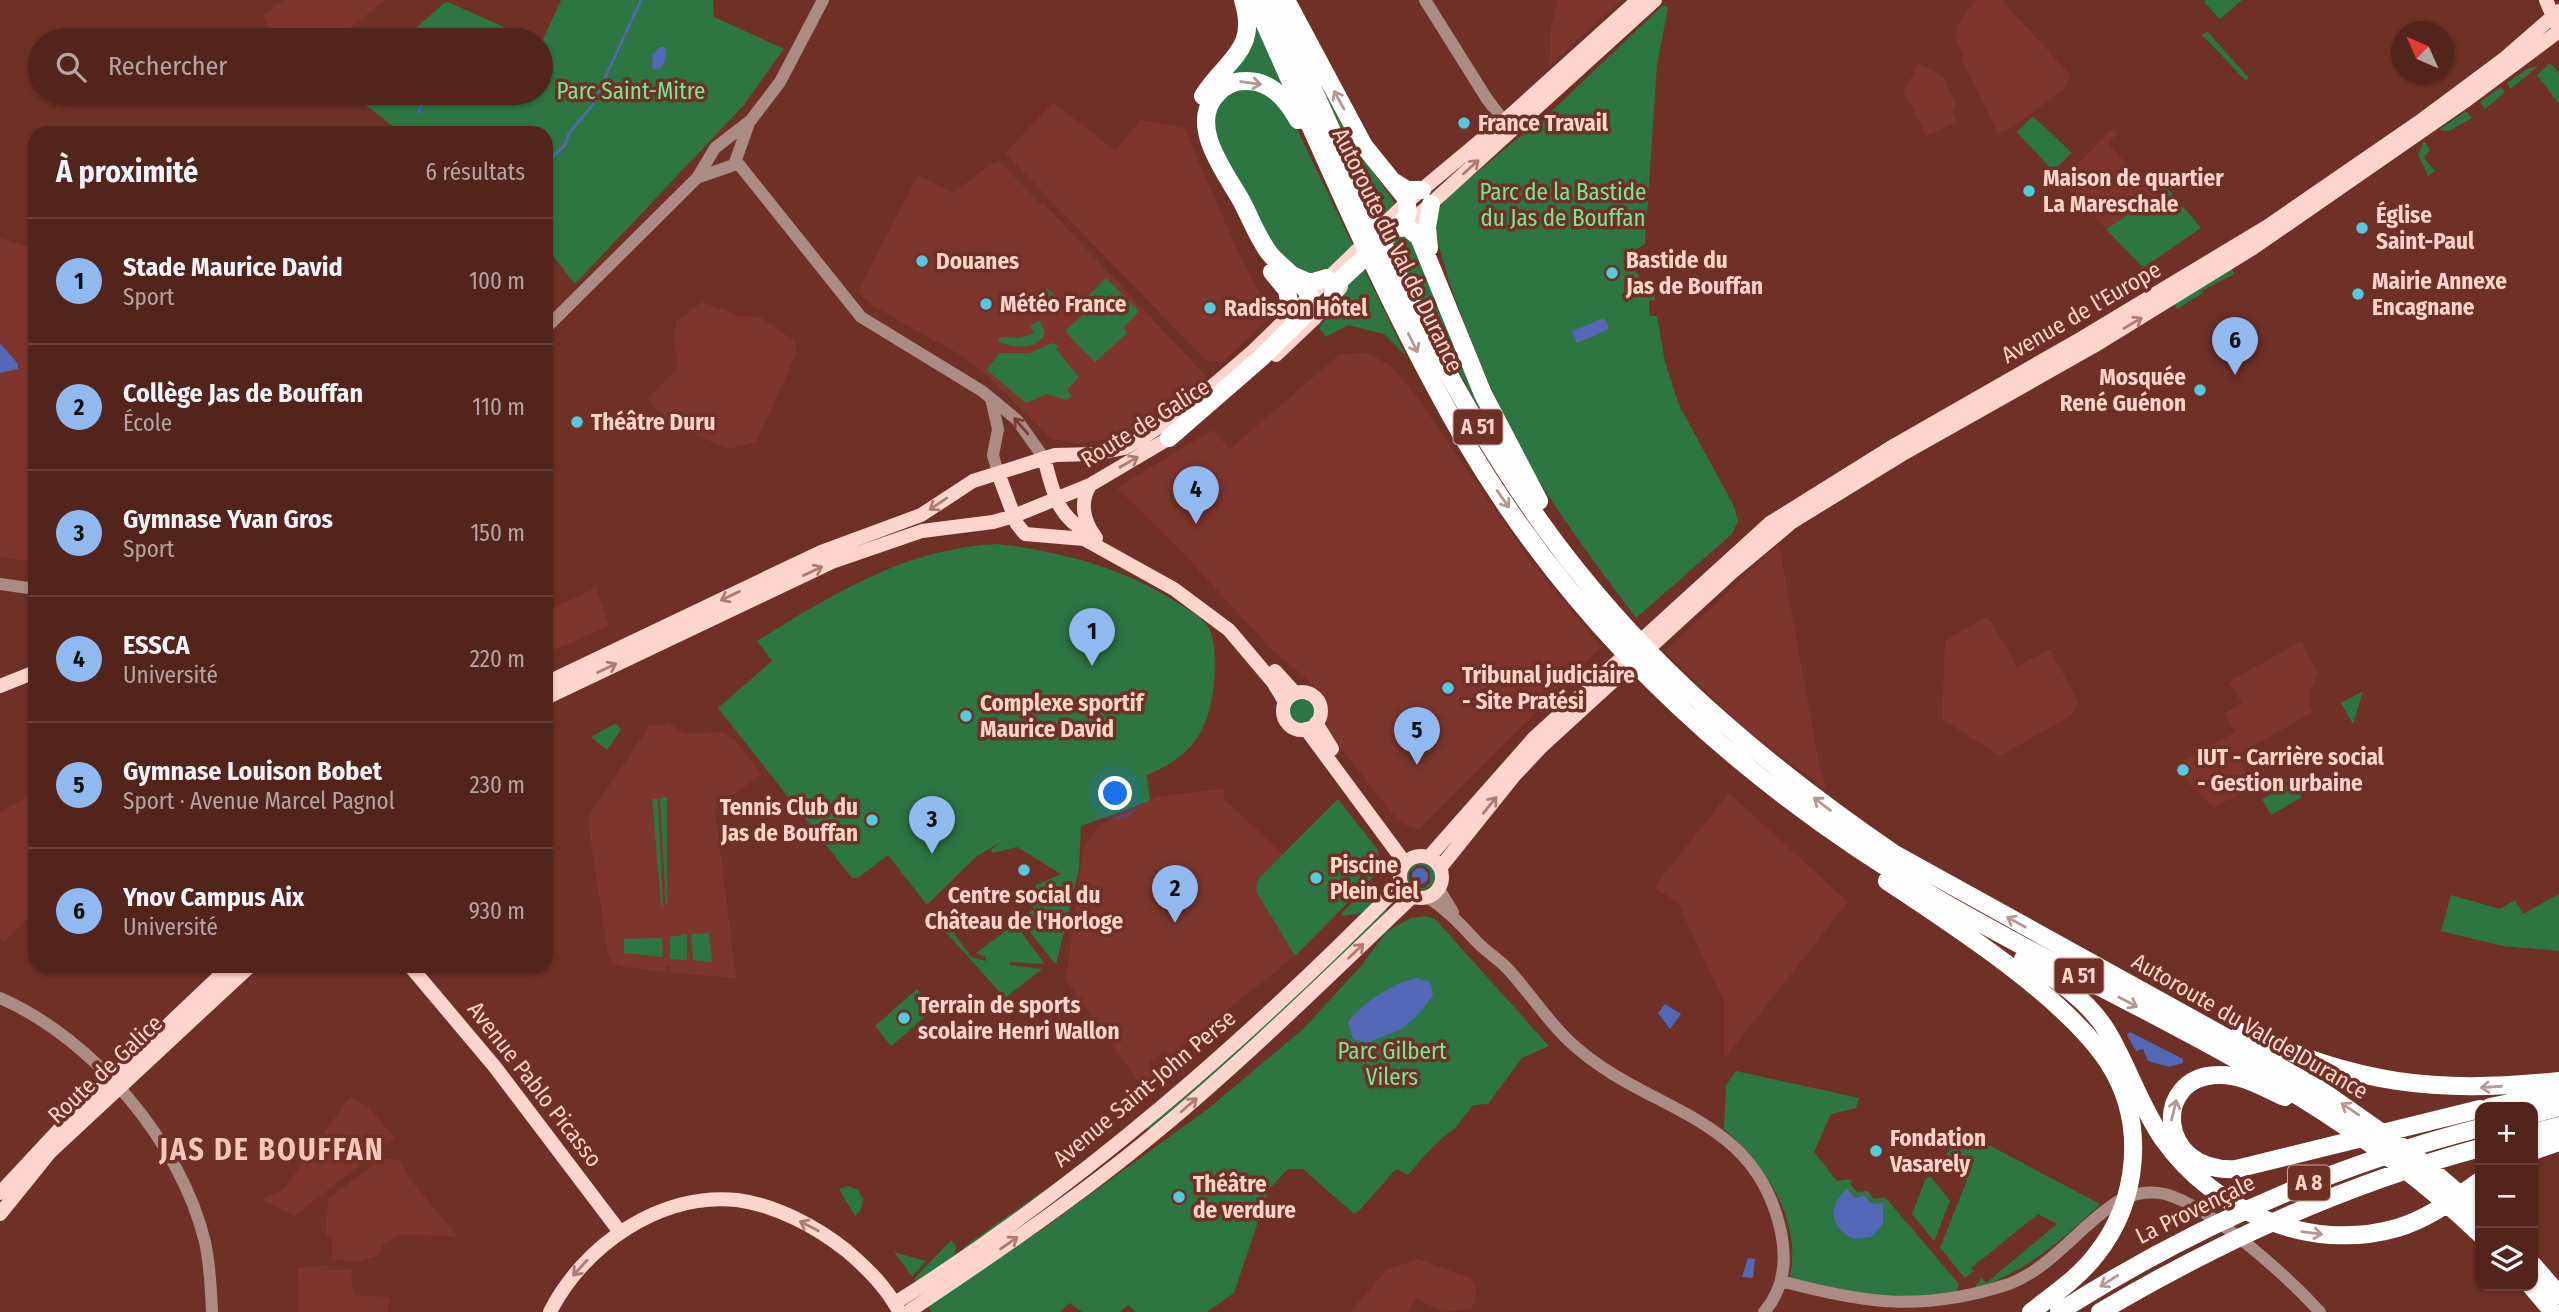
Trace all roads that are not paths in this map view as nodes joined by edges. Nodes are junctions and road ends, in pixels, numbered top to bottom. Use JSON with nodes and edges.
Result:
{"nodes":[{"id":1,"x":822,"y":0,"type":"edge"},
{"id":2,"x":1242,"y":0,"type":"edge"},
{"id":3,"x":1254,"y":0,"type":"edge"},
{"id":4,"x":1273,"y":0,"type":"edge"},
{"id":5,"x":1286,"y":0,"type":"edge"},
{"id":6,"x":1425,"y":0,"type":"edge"},
{"id":7,"x":1638,"y":0,"type":"edge"},
{"id":8,"x":1655,"y":0,"type":"edge"},
{"id":9,"x":2546,"y":0,"type":"edge"},
{"id":10,"x":2556,"y":14,"type":"edge"},
{"id":11,"x":2559,"y":31,"type":"edge"},
{"id":12,"x":751,"y":120,"type":"junction"},
{"id":13,"x":1508,"y":127,"type":"junction"},
{"id":14,"x":726,"y":143,"type":"junction"},
{"id":15,"x":713,"y":156,"type":"junction"},
{"id":16,"x":732,"y":162,"type":"junction"},
{"id":17,"x":697,"y":178,"type":"junction"},
{"id":18,"x":1388,"y":178,"type":"junction"},
{"id":19,"x":1426,"y":197,"type":"junction"},
{"id":20,"x":1407,"y":202,"type":"junction"},
{"id":21,"x":1405,"y":225,"type":"junction"},
{"id":22,"x":1376,"y":231,"type":"junction"},
{"id":23,"x":1431,"y":262,"type":"junction"},
{"id":24,"x":1285,"y":271,"type":"junction"},
{"id":25,"x":1383,"y":281,"type":"junction"},
{"id":26,"x":1330,"y":286,"type":"junction"},
{"id":27,"x":1310,"y":295,"type":"junction"},
{"id":28,"x":1291,"y":313,"type":"junction"},
{"id":29,"x":553,"y":321,"type":"edge"},
{"id":30,"x":991,"y":399,"type":"junction"},
{"id":31,"x":1169,"y":438,"type":"junction"},
{"id":32,"x":1044,"y":458,"type":"junction"},
{"id":33,"x":998,"y":472,"type":"junction"},
{"id":34,"x":1090,"y":485,"type":"junction"},
{"id":35,"x":1056,"y":500,"type":"junction"},
{"id":36,"x":1014,"y":516,"type":"junction"},
{"id":37,"x":1096,"y":538,"type":"junction"},
{"id":38,"x":0,"y":584,"type":"edge"},
{"id":39,"x":28,"y":588,"type":"edge"},
{"id":40,"x":1628,"y":627,"type":"junction"},
{"id":41,"x":1637,"y":651,"type":"junction"},
{"id":42,"x":28,"y":677,"type":"edge"},
{"id":43,"x":553,"y":680,"type":"edge"},
{"id":44,"x":0,"y":687,"type":"edge"},
{"id":45,"x":553,"y":695,"type":"edge"},
{"id":46,"x":1290,"y":698,"type":"junction"},
{"id":47,"x":1682,"y":713,"type":"junction"},
{"id":48,"x":1311,"y":726,"type":"junction"},
{"id":49,"x":1429,"y":857,"type":"junction"},
{"id":50,"x":1408,"y":861,"type":"junction"},
{"id":51,"x":1440,"y":868,"type":"junction"},
{"id":52,"x":1401,"y":884,"type":"junction"},
{"id":53,"x":1426,"y":894,"type":"junction"},
{"id":54,"x":1918,"y":902,"type":"junction"},
{"id":55,"x":2076,"y":956,"type":"junction"},
{"id":56,"x":223,"y":973,"type":"edge"},
{"id":57,"x":242,"y":973,"type":"edge"},
{"id":58,"x":417,"y":973,"type":"edge"},
{"id":59,"x":0,"y":998,"type":"edge"},
{"id":60,"x":2559,"y":1081,"type":"edge"},
{"id":61,"x":2559,"y":1093,"type":"edge"},
{"id":62,"x":2515,"y":1102,"type":"edge"},
{"id":63,"x":2559,"y":1107,"type":"edge"},
{"id":64,"x":2475,"y":1110,"type":"edge"},
{"id":65,"x":2538,"y":1113,"type":"edge"},
{"id":66,"x":2559,"y":1126,"type":"edge"},
{"id":67,"x":2473,"y":1130,"type":"edge"},
{"id":68,"x":2538,"y":1132,"type":"edge"},
{"id":69,"x":2356,"y":1140,"type":"edge"},
{"id":70,"x":2356,"y":1140,"type":"edge"},
{"id":71,"x":2356,"y":1140,"type":"edge"},
{"id":72,"x":2356,"y":1140,"type":"edge"},
{"id":73,"x":2559,"y":1142,"type":"edge"},
{"id":74,"x":2538,"y":1149,"type":"edge"},
{"id":75,"x":2475,"y":1150,"type":"edge"},
{"id":76,"x":2475,"y":1184,"type":"edge"},
{"id":77,"x":0,"y":1193,"type":"edge"},
{"id":78,"x":2475,"y":1208,"type":"edge"},
{"id":79,"x":0,"y":1214,"type":"edge"},
{"id":80,"x":2475,"y":1230,"type":"edge"},
{"id":81,"x":2475,"y":1231,"type":"edge"},
{"id":82,"x":620,"y":1232,"type":"junction"},
{"id":83,"x":2538,"y":1271,"type":"edge"},
{"id":84,"x":1781,"y":1281,"type":"junction"},
{"id":85,"x":2534,"y":1291,"type":"edge"},
{"id":86,"x":2559,"y":1295,"type":"edge"},
{"id":87,"x":897,"y":1307,"type":"edge"},
{"id":88,"x":212,"y":1312,"type":"edge"},
{"id":89,"x":550,"y":1312,"type":"edge"},
{"id":90,"x":908,"y":1312,"type":"edge"},
{"id":91,"x":1765,"y":1312,"type":"edge"},
{"id":92,"x":2031,"y":1312,"type":"edge"},
{"id":93,"x":2059,"y":1312,"type":"edge"},
{"id":94,"x":2100,"y":1312,"type":"edge"},
{"id":95,"x":2320,"y":1312,"type":"edge"},
{"id":96,"x":2553,"y":1312,"type":"edge"}],
"edges":[{"from":1,"to":12,"type":"street"},
{"from":2,"to":28,"type":"highway"},
{"from":3,"to":25,"type":"highway","name":"Autoroute du Val de Durance","number":"A 51"},
{"from":4,"to":40,"type":"highway","name":"Autoroute du Val de Durance","number":"A 51"},
{"from":18,"to":5,"type":"highway","one_way":true},
{"from":6,"to":13,"type":"street"},
{"from":7,"to":13,"type":"main road","name":"Route de Galice"},
{"from":8,"to":13,"type":"main road","name":"Route de Galice"},
{"from":9,"to":10,"type":"main road"},
{"from":10,"to":11,"type":"main road"},
{"from":10,"to":41,"type":"main road","name":"Avenue de l'Europe"},
{"from":41,"to":11,"type":"main road","name":"Avenue de l'Europe","one_way":true},
{"from":12,"to":14,"type":"street"},
{"from":12,"to":16,"type":"street"},
{"from":13,"to":19,"type":"main road","name":"Route de Galice"},
{"from":14,"to":15,"type":"street"},
{"from":14,"to":16,"type":"street"},
{"from":15,"to":16,"type":"street"},
{"from":15,"to":17,"type":"street"},
{"from":16,"to":17,"type":"street"},
{"from":16,"to":30,"type":"street"},
{"from":17,"to":29,"type":"street"},
{"from":18,"to":19,"type":"highway"},
{"from":18,"to":20,"type":"highway"},
{"from":19,"to":20,"type":"main road","name":"Route de Galice"},
{"from":19,"to":21,"type":"main road","name":"Route de Galice"},
{"from":19,"to":23,"type":"highway"},
{"from":20,"to":21,"type":"highway"},
{"from":20,"to":22,"type":"main road","name":"Route de Galice"},
{"from":21,"to":22,"type":"highway"},
{"from":21,"to":23,"type":"highway"},
{"from":21,"to":26,"type":"highway"},
{"from":22,"to":26,"type":"main road","name":"Route de Galice"},
{"from":23,"to":40,"type":"highway"},
{"from":24,"to":25,"type":"highway","one_way":true},
{"from":24,"to":26,"type":"highway"},
{"from":24,"to":27,"type":"highway"},
{"from":25,"to":47,"type":"highway","name":"Autoroute du Val de Durance","number":"A 51","one_way":true},
{"from":26,"to":27,"type":"main road","name":"Route de Galice"},
{"from":26,"to":31,"type":"main road","name":"Route de Galice"},
{"from":27,"to":28,"type":"main road","name":"Route de Galice"},
{"from":27,"to":31,"type":"highway"},
{"from":28,"to":32,"type":"main road","name":"Route de Galice"},
{"from":32,"to":30,"type":"street","one_way":true},
{"from":30,"to":33,"type":"street"},
{"from":34,"to":31,"type":"main road","name":"Route de Galice","one_way":true},
{"from":32,"to":33,"type":"main road","name":"Route de Galice"},
{"from":32,"to":35,"type":"main road"},
{"from":33,"to":36,"type":"main road"},
{"from":33,"to":43,"type":"main road","name":"Route de Galice","one_way":true},
{"from":34,"to":35,"type":"main road","name":"Route de Galice"},
{"from":34,"to":37,"type":"main road"},
{"from":35,"to":36,"type":"main road","name":"Route de Galice"},
{"from":35,"to":37,"type":"main road"},
{"from":45,"to":36,"type":"main road","name":"Route de Galice","one_way":true},
{"from":36,"to":46,"type":"main road"},
{"from":37,"to":46,"type":"main road"},
{"from":38,"to":39,"type":"street"},
{"from":55,"to":40,"type":"highway","name":"Autoroute du Val de Durance","number":"A 51","one_way":true},
{"from":41,"to":49,"type":"main road"},
{"from":51,"to":41,"type":"main road","one_way":true},
{"from":42,"to":44,"type":"main road"},
{"from":46,"to":48,"type":"main road"},
{"from":46,"to":48,"type":"main road"},
{"from":47,"to":54,"type":"highway"},
{"from":47,"to":80,"type":"highway","name":"Autoroute du Val de Durance","number":"A 51","one_way":true},
{"from":48,"to":50,"type":"main road"},
{"from":49,"to":50,"type":"main road"},
{"from":49,"to":51,"type":"main road"},
{"from":50,"to":52,"type":"main road"},
{"from":51,"to":53,"type":"main road"},
{"from":52,"to":53,"type":"main road"},
{"from":52,"to":87,"type":"main road","name":"Avenue Saint-John Perse"},
{"from":53,"to":84,"type":"street"},
{"from":90,"to":53,"type":"main road","name":"Avenue Saint-John Perse","one_way":true},
{"from":54,"to":76,"type":"highway","one_way":true},
{"from":54,"to":92,"type":"highway"},
{"from":60,"to":55,"type":"highway","one_way":true},
{"from":78,"to":55,"type":"highway","name":"Autoroute du Val de Durance","number":"A 51","one_way":true},
{"from":56,"to":77,"type":"main road","name":"Route de Galice"},
{"from":57,"to":79,"type":"main road","name":"Route de Galice"},
{"from":58,"to":82,"type":"main road","name":"Avenue Pablo Picasso"},
{"from":59,"to":88,"type":"street"},
{"from":61,"to":62,"type":"highway"},
{"from":63,"to":65,"type":"highway"},
{"from":64,"to":69,"type":"highway","one_way":true},
{"from":66,"to":68,"type":"highway"},
{"from":67,"to":93,"type":"highway","name":"La Provençale","number":"A 8","one_way":true},
{"from":70,"to":71,"type":"highway","one_way":true},
{"from":72,"to":81,"type":"highway","one_way":true},
{"from":73,"to":74,"type":"highway"},
{"from":75,"to":94,"type":"highway","name":"La Provençale","number":"A 8"},
{"from":87,"to":82,"type":"main road","one_way":true},
{"from":82,"to":89,"type":"main road","one_way":true},
{"from":83,"to":86,"type":"highway"},
{"from":84,"to":91,"type":"street"},
{"from":84,"to":95,"type":"street"},
{"from":85,"to":96,"type":"highway"}]}
